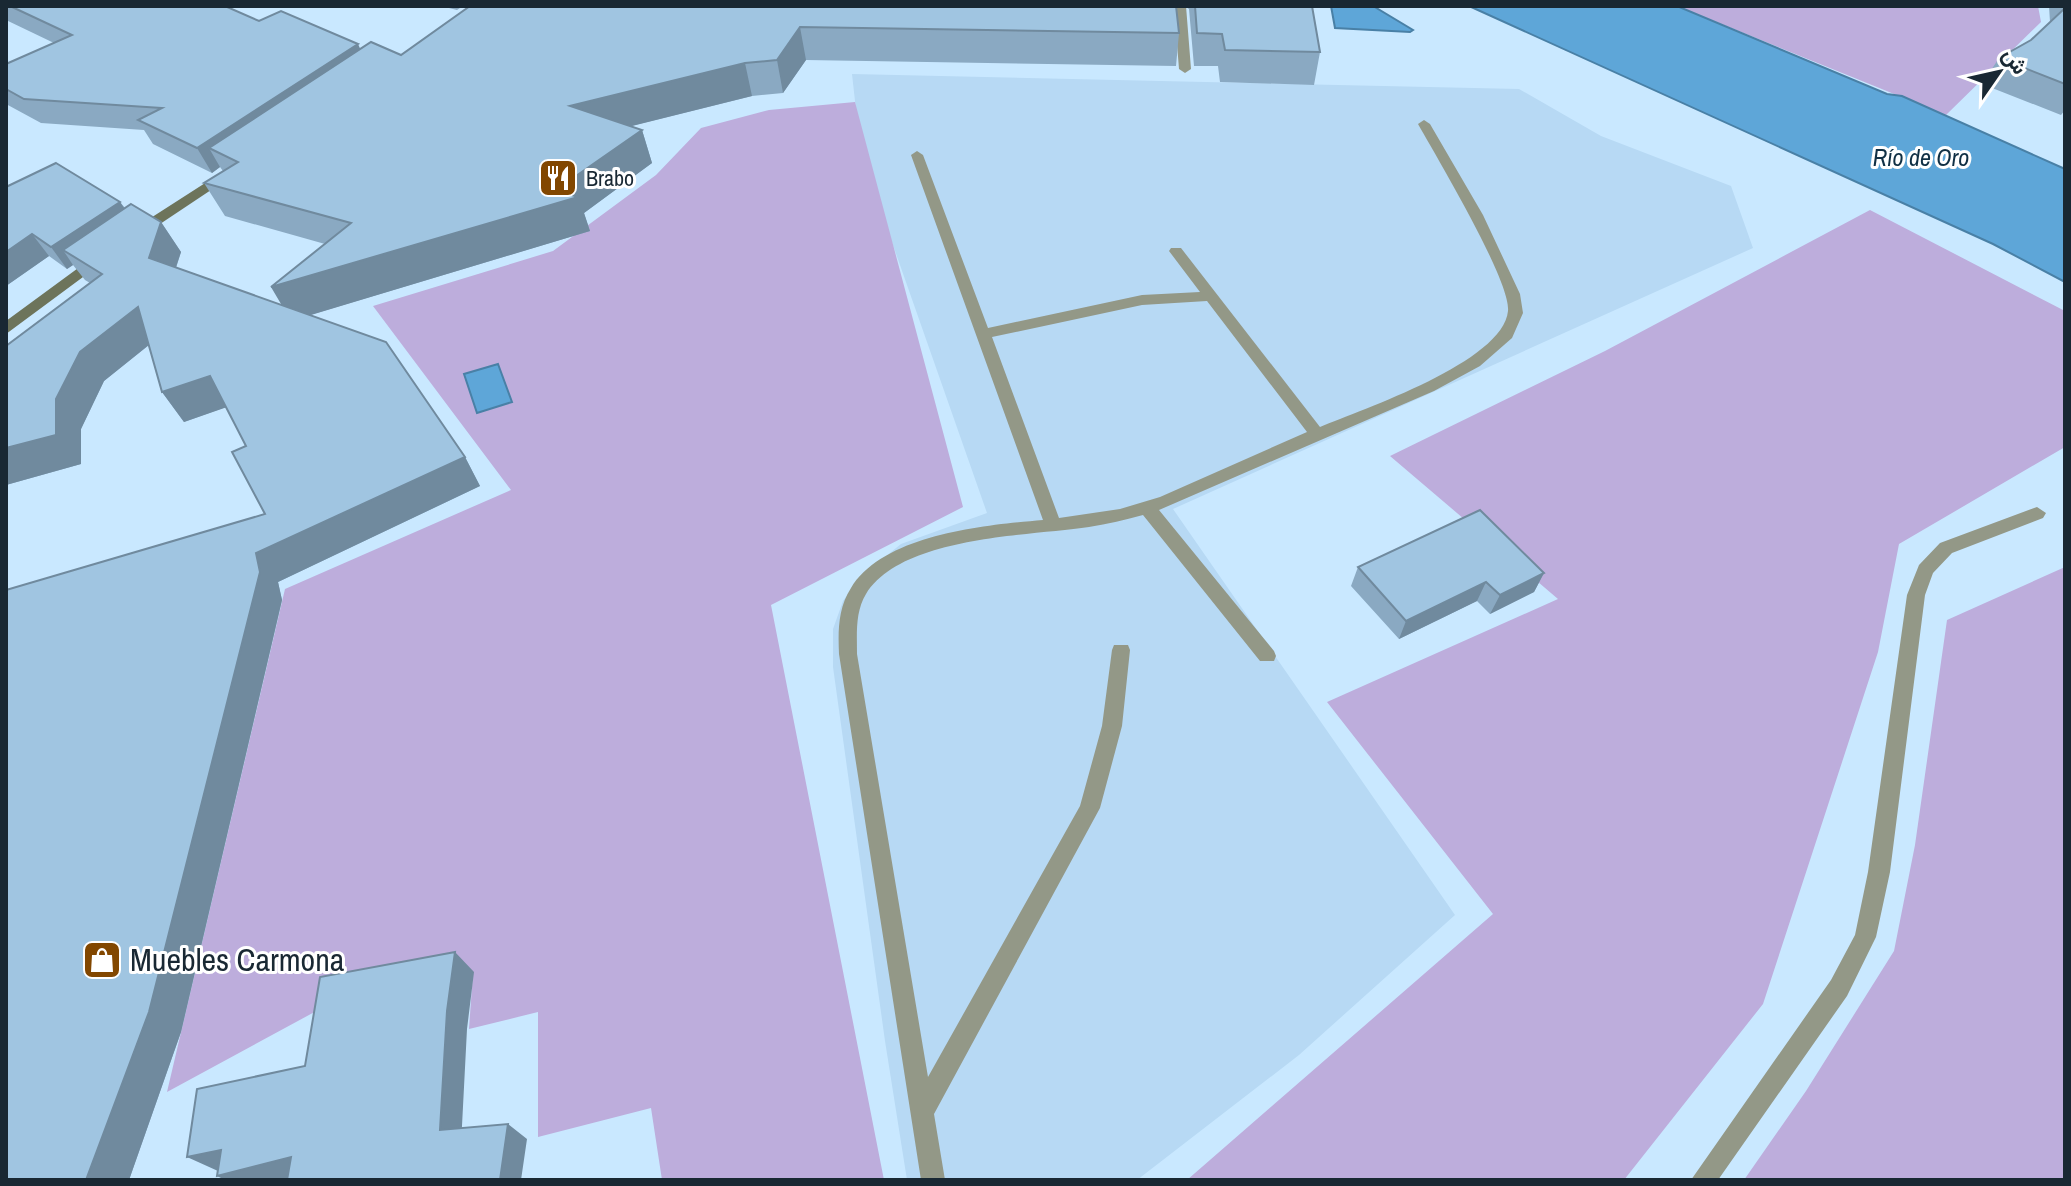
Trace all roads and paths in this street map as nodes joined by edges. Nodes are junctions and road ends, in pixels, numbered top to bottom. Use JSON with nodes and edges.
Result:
{"nodes":[{"id":1,"x":1180,"y":12,"type":"edge"},
{"id":2,"x":1165,"y":18,"type":"edge"},
{"id":3,"x":1185,"y":69,"type":"dead end"},
{"id":4,"x":1424,"y":124,"type":"dead end"},
{"id":5,"x":917,"y":155,"type":"dead end"},
{"id":6,"x":243,"y":163,"type":"edge"},
{"id":7,"x":1176,"y":251,"type":"dead end"},
{"id":8,"x":1210,"y":296,"type":"junction"},
{"id":9,"x":6,"y":329,"type":"edge"},
{"id":10,"x":983,"y":334,"type":"junction"},
{"id":11,"x":1317,"y":434,"type":"junction"},
{"id":12,"x":1147,"y":508,"type":"junction"},
{"id":13,"x":2037,"y":513,"type":"dead end"},
{"id":14,"x":1053,"y":524,"type":"junction"},
{"id":15,"x":1121,"y":650,"type":"dead end"},
{"id":16,"x":1267,"y":656,"type":"dead end"},
{"id":17,"x":922,"y":1112,"type":"junction"},
{"id":18,"x":933,"y":1180,"type":"edge"},
{"id":19,"x":1703,"y":1180,"type":"edge"}],
"edges":[{"from":1,"to":2,"type":"lane"},
{"from":1,"to":3,"type":"lane"},
{"from":4,"to":11,"type":"lane"},
{"from":5,"to":10,"type":"lane"},
{"from":6,"to":9,"type":"main road"},
{"from":7,"to":8,"type":"lane"},
{"from":8,"to":10,"type":"lane"},
{"from":8,"to":11,"type":"lane"},
{"from":10,"to":14,"type":"lane"},
{"from":11,"to":12,"type":"lane"},
{"from":12,"to":14,"type":"lane"},
{"from":12,"to":16,"type":"lane"},
{"from":13,"to":19,"type":"lane"},
{"from":14,"to":17,"type":"lane"},
{"from":15,"to":17,"type":"lane"},
{"from":17,"to":18,"type":"lane"}]}
